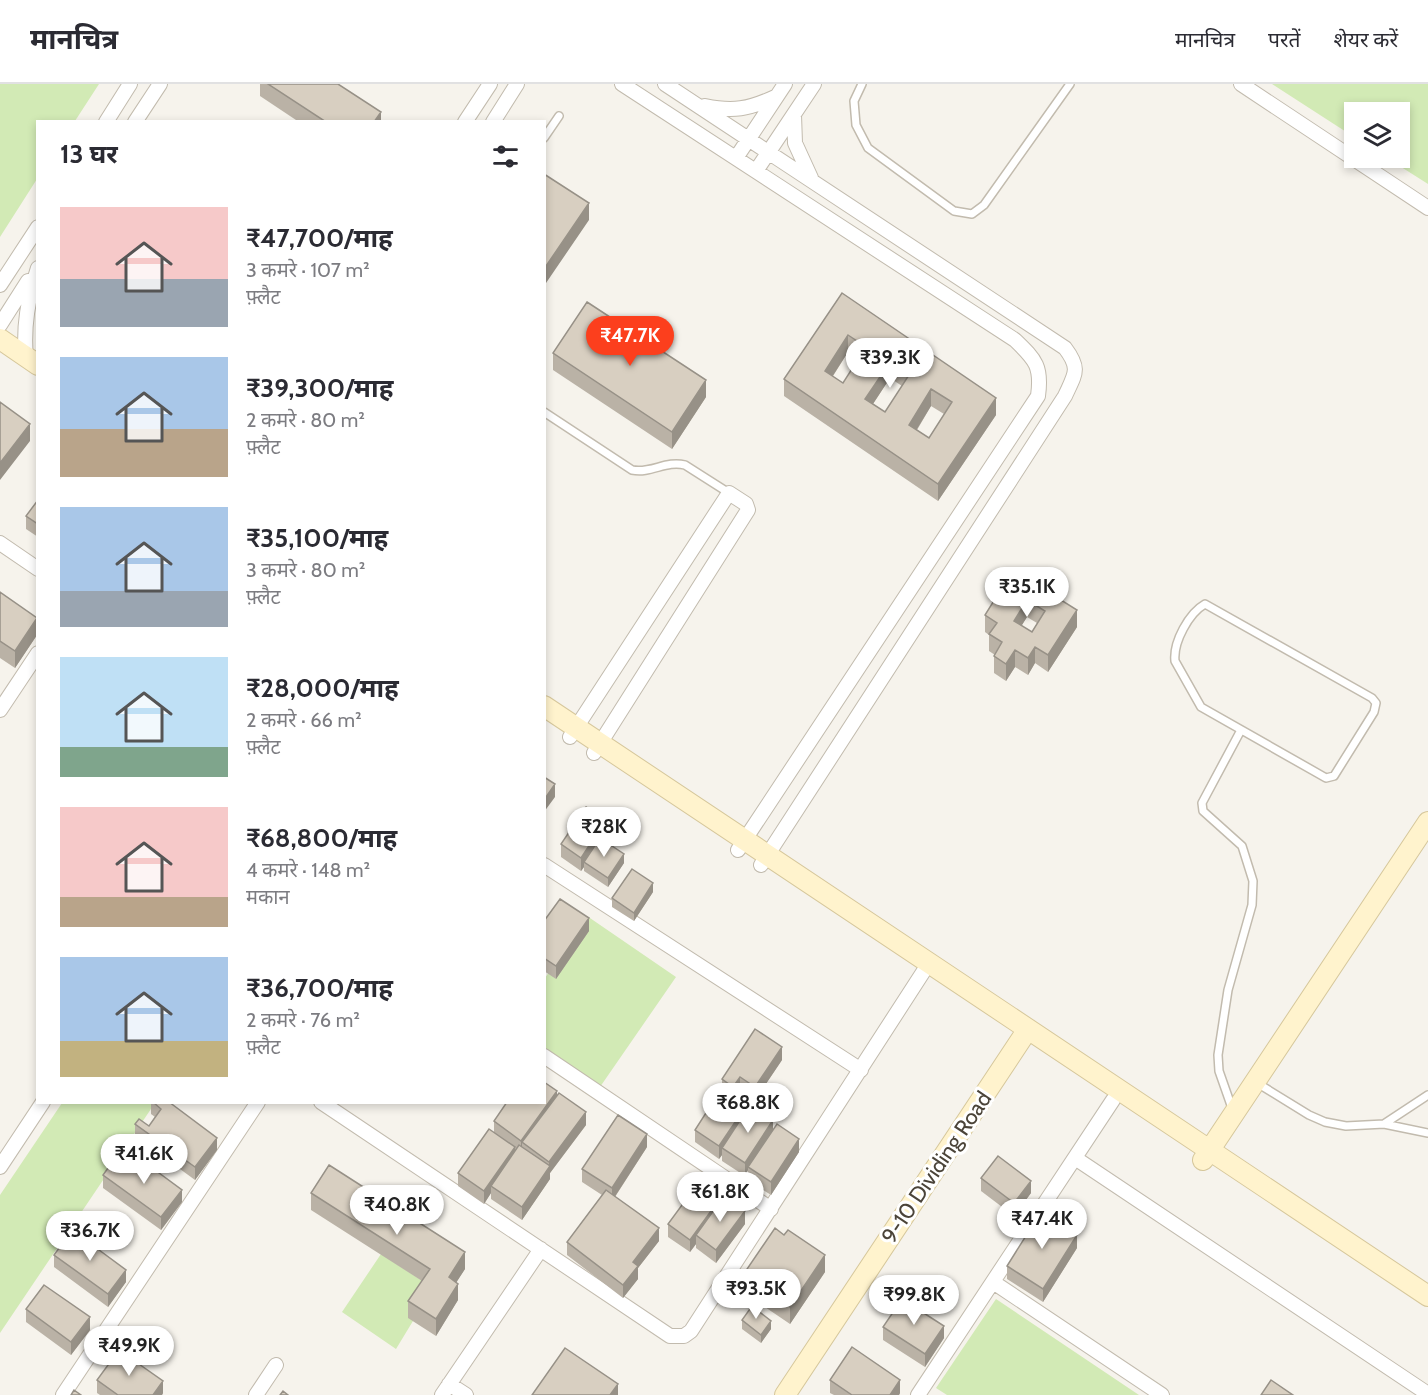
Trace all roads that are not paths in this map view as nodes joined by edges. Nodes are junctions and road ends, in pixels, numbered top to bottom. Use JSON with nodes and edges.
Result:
{"nodes":[{"id":1,"x":130,"y":84,"type":"edge"},
{"id":2,"x":160,"y":84,"type":"edge"},
{"id":3,"x":490,"y":84,"type":"edge"},
{"id":4,"x":517,"y":84,"type":"edge"},
{"id":5,"x":622,"y":84,"type":"edge"},
{"id":6,"x":814,"y":84,"type":"edge"},
{"id":7,"x":862,"y":84,"type":"edge"},
{"id":8,"x":1070,"y":84,"type":"edge"},
{"id":9,"x":1240,"y":84,"type":"edge"},
{"id":10,"x":669,"y":85,"type":"edge"},
{"id":11,"x":781,"y":90,"type":"edge"},
{"id":12,"x":697,"y":105,"type":"junction"},
{"id":13,"x":794,"y":115,"type":"junction"},
{"id":14,"x":559,"y":116,"type":"dead end"},
{"id":15,"x":107,"y":120,"type":"edge"},
{"id":16,"x":136,"y":120,"type":"edge"},
{"id":17,"x":466,"y":120,"type":"edge"},
{"id":18,"x":494,"y":120,"type":"edge"},
{"id":19,"x":546,"y":135,"type":"edge"},
{"id":20,"x":749,"y":139,"type":"junction"},
{"id":21,"x":769,"y":152,"type":"junction"},
{"id":22,"x":736,"y":158,"type":"junction"},
{"id":23,"x":756,"y":171,"type":"junction"},
{"id":24,"x":814,"y":182,"type":"junction"},
{"id":25,"x":1428,"y":208,"type":"edge"},
{"id":26,"x":36,"y":230,"type":"edge"},
{"id":27,"x":24,"y":248,"type":"junction"},
{"id":28,"x":0,"y":271,"type":"edge"},
{"id":29,"x":36,"y":271,"type":"edge"},
{"id":30,"x":36,"y":274,"type":"edge"},
{"id":31,"x":0,"y":285,"type":"edge"},
{"id":32,"x":0,"y":325,"type":"edge"},
{"id":33,"x":0,"y":339,"type":"edge"},
{"id":34,"x":0,"y":354,"type":"edge"},
{"id":35,"x":32,"y":361,"type":"edge"},
{"id":36,"x":36,"y":378,"type":"edge"},
{"id":37,"x":546,"y":413,"type":"edge"},
{"id":38,"x":729,"y":493,"type":"junction"},
{"id":39,"x":0,"y":543,"type":"edge"},
{"id":40,"x":36,"y":568,"type":"edge"},
{"id":41,"x":36,"y":656,"type":"edge"},
{"id":42,"x":546,"y":708,"type":"edge"},
{"id":43,"x":0,"y":710,"type":"edge"},
{"id":44,"x":546,"y":721,"type":"edge"},
{"id":45,"x":1241,"y":730,"type":"junction"},
{"id":46,"x":573,"y":732,"type":"junction"},
{"id":47,"x":597,"y":748,"type":"junction"},
{"id":48,"x":1428,"y":822,"type":"edge"},
{"id":49,"x":741,"y":845,"type":"junction"},
{"id":50,"x":764,"y":860,"type":"junction"},
{"id":51,"x":546,"y":866,"type":"edge"},
{"id":52,"x":926,"y":968,"type":"junction"},
{"id":53,"x":1025,"y":1034,"type":"junction"},
{"id":54,"x":546,"y":1057,"type":"edge"},
{"id":55,"x":861,"y":1070,"type":"junction"},
{"id":56,"x":1255,"y":1082,"type":"junction"},
{"id":57,"x":1428,"y":1095,"type":"edge"},
{"id":58,"x":1113,"y":1100,"type":"junction"},
{"id":59,"x":42,"y":1104,"type":"edge"},
{"id":60,"x":257,"y":1104,"type":"edge"},
{"id":61,"x":324,"y":1104,"type":"edge"},
{"id":62,"x":1234,"y":1114,"type":"junction"},
{"id":63,"x":1384,"y":1124,"type":"junction"},
{"id":64,"x":1428,"y":1133,"type":"edge"},
{"id":65,"x":1206,"y":1156,"type":"junction"},
{"id":66,"x":1075,"y":1158,"type":"junction"},
{"id":67,"x":0,"y":1167,"type":"edge"},
{"id":68,"x":771,"y":1209,"type":"junction"},
{"id":69,"x":541,"y":1249,"type":"junction"},
{"id":70,"x":993,"y":1282,"type":"junction"},
{"id":71,"x":1428,"y":1296,"type":"edge"},
{"id":72,"x":1428,"y":1310,"type":"edge"},
{"id":73,"x":276,"y":1365,"type":"dead end"},
{"id":74,"x":445,"y":1390,"type":"edge"},
{"id":75,"x":1428,"y":1394,"type":"edge"},
{"id":76,"x":63,"y":1395,"type":"edge"},
{"id":77,"x":256,"y":1395,"type":"edge"},
{"id":78,"x":466,"y":1395,"type":"edge"},
{"id":79,"x":785,"y":1395,"type":"edge"},
{"id":80,"x":918,"y":1395,"type":"edge"},
{"id":81,"x":1162,"y":1395,"type":"edge"}],
"edges":[{"from":1,"to":15,"type":"street"},
{"from":2,"to":16,"type":"street"},
{"from":3,"to":17,"type":"street"},
{"from":4,"to":18,"type":"street"},
{"from":5,"to":22,"type":"street"},
{"from":6,"to":13,"type":"street"},
{"from":7,"to":8,"type":"lane"},
{"from":9,"to":25,"type":"street"},
{"from":10,"to":12,"type":"street"},
{"from":11,"to":12,"type":"street"},
{"from":11,"to":20,"type":"street"},
{"from":12,"to":20,"type":"street"},
{"from":13,"to":21,"type":"street"},
{"from":13,"to":24,"type":"street"},
{"from":14,"to":19,"type":"lane"},
{"from":20,"to":21,"type":"street"},
{"from":20,"to":22,"type":"street"},
{"from":21,"to":23,"type":"street"},
{"from":21,"to":24,"type":"street"},
{"from":22,"to":23,"type":"street"},
{"from":23,"to":49,"type":"street"},
{"from":24,"to":50,"type":"street"},
{"from":26,"to":27,"type":"street"},
{"from":27,"to":28,"type":"street"},
{"from":27,"to":31,"type":"street"},
{"from":29,"to":32,"type":"street"},
{"from":30,"to":35,"type":"street"},
{"from":33,"to":35,"type":"street"},
{"from":34,"to":36,"type":"street"},
{"from":37,"to":38,"type":"lane"},
{"from":38,"to":46,"type":"street"},
{"from":38,"to":47,"type":"street"},
{"from":39,"to":40,"type":"street"},
{"from":41,"to":43,"type":"street"},
{"from":42,"to":46,"type":"street"},
{"from":44,"to":46,"type":"street"},
{"from":45,"to":45,"type":"lane"},
{"from":45,"to":62,"type":"lane"},
{"from":46,"to":47,"type":"street"},
{"from":47,"to":49,"type":"street"},
{"from":48,"to":56,"type":"street"},
{"from":49,"to":50,"type":"street"},
{"from":50,"to":52,"type":"street"},
{"from":51,"to":55,"type":"street"},
{"from":52,"to":53,"type":"street"},
{"from":52,"to":55,"type":"street"},
{"from":53,"to":58,"type":"street"},
{"from":53,"to":65,"type":"street"},
{"from":53,"to":79,"type":"street","name":"9-10 Dividing Road"},
{"from":54,"to":68,"type":"street"},
{"from":55,"to":68,"type":"street"},
{"from":56,"to":62,"type":"street"},
{"from":56,"to":63,"type":"lane"},
{"from":57,"to":63,"type":"lane"},
{"from":58,"to":65,"type":"street"},
{"from":58,"to":66,"type":"street"},
{"from":59,"to":67,"type":"street"},
{"from":60,"to":76,"type":"street"},
{"from":61,"to":69,"type":"street"},
{"from":62,"to":65,"type":"street"},
{"from":63,"to":64,"type":"lane"},
{"from":65,"to":71,"type":"street"},
{"from":65,"to":72,"type":"street"},
{"from":66,"to":70,"type":"street"},
{"from":66,"to":75,"type":"street"},
{"from":68,"to":69,"type":"street"},
{"from":69,"to":74,"type":"street"},
{"from":70,"to":80,"type":"street"},
{"from":70,"to":81,"type":"street"},
{"from":73,"to":77,"type":"street"},
{"from":74,"to":78,"type":"street"}]}
